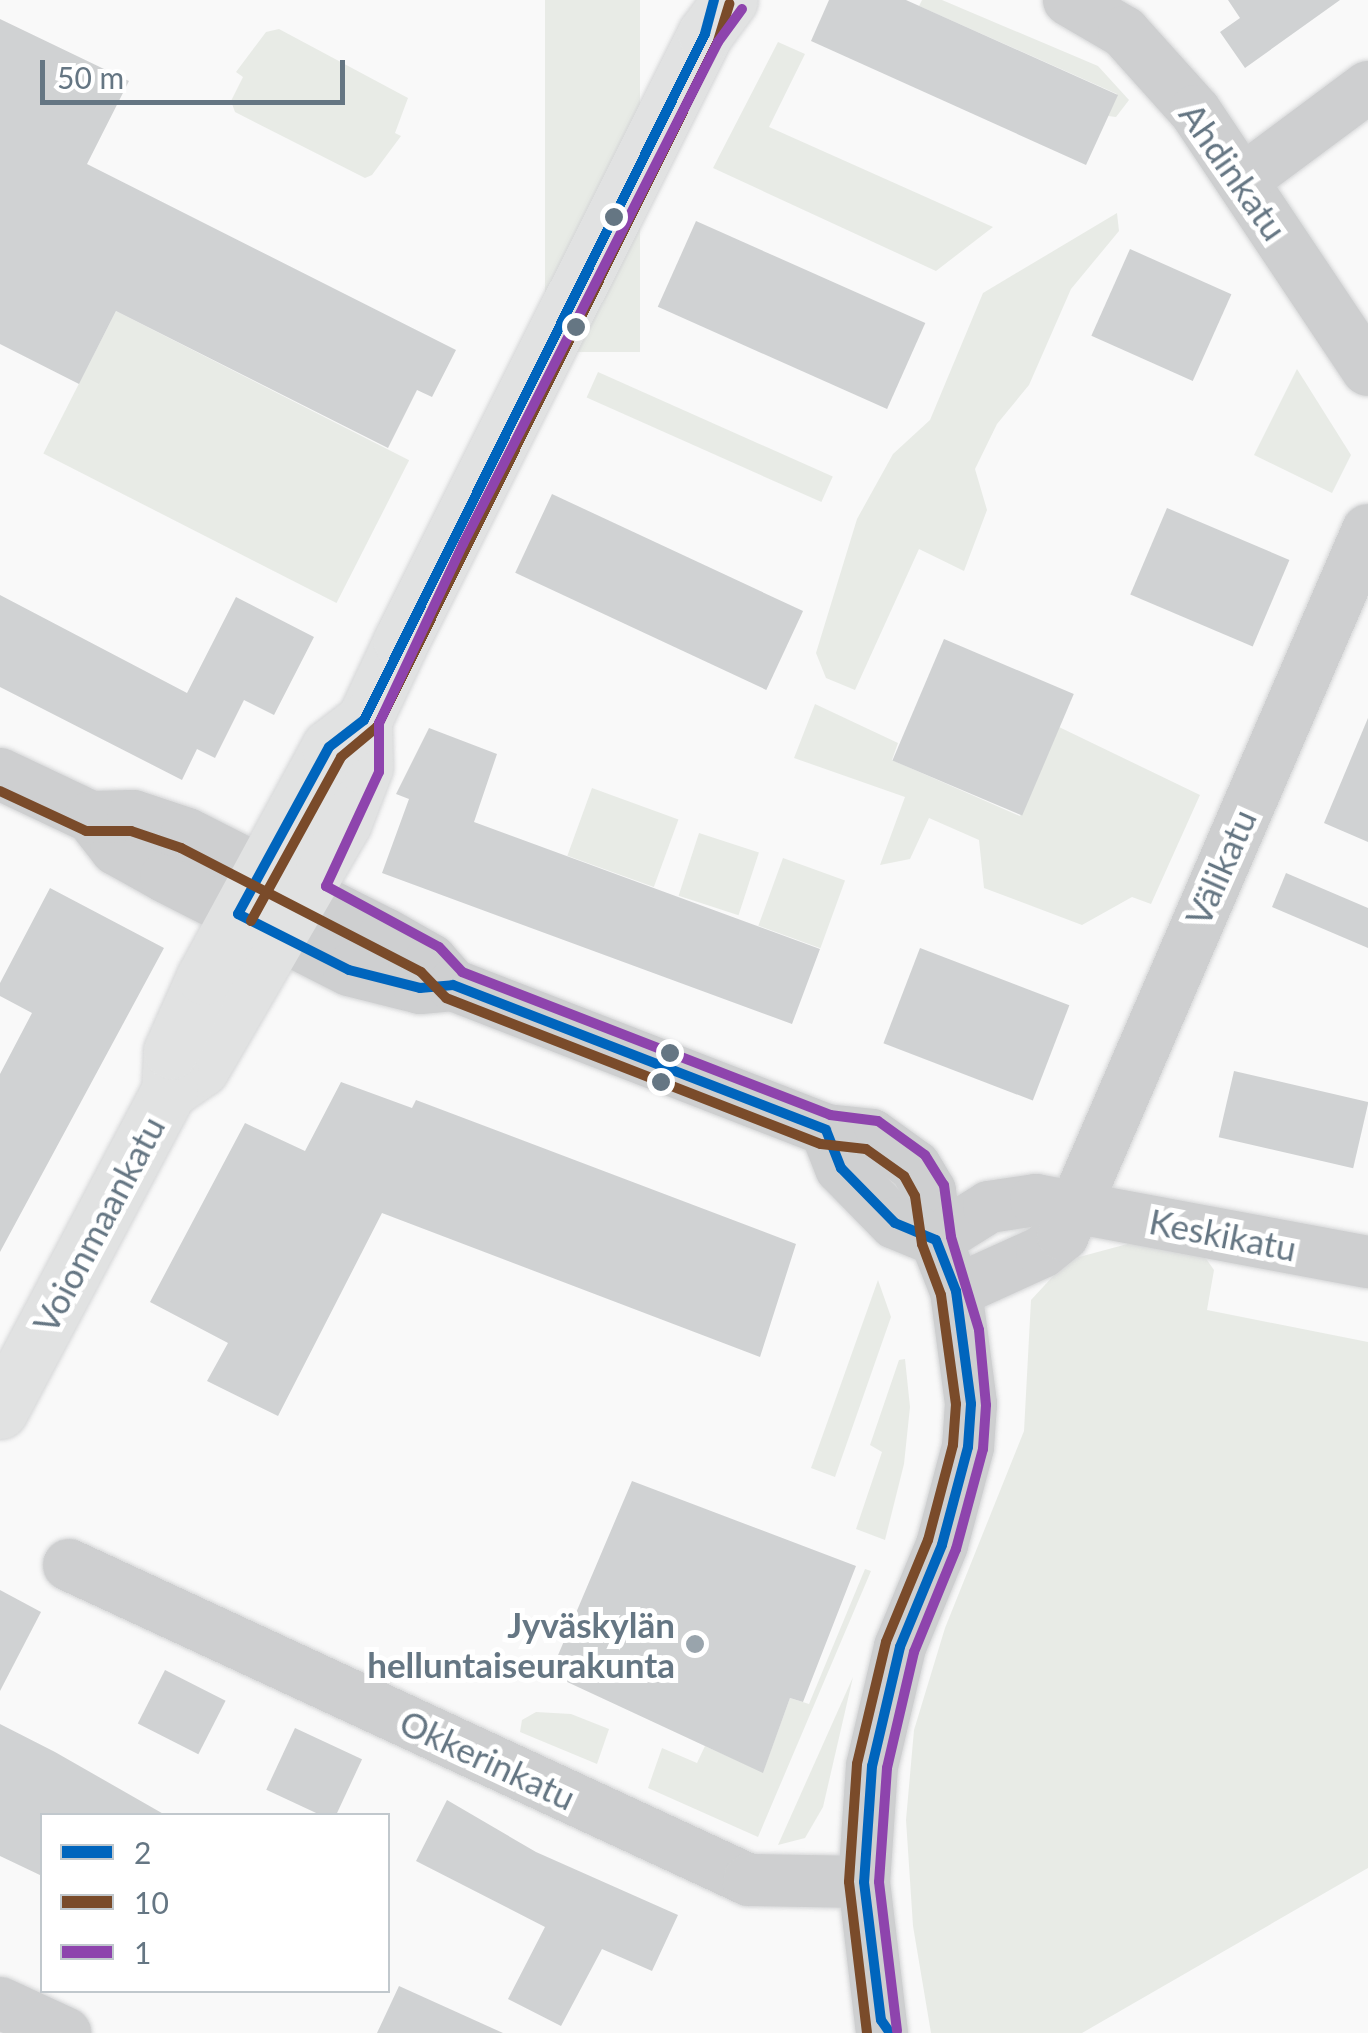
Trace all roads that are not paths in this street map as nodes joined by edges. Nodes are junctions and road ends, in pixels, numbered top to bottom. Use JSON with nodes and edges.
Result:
{"nodes":[{"id":1,"x":1069,"y":0,"type":"edge"},
{"id":2,"x":716,"y":11,"type":"edge"},
{"id":3,"x":1368,"y":87,"type":"edge"},
{"id":4,"x":1243,"y":180,"type":"junction"},
{"id":5,"x":1368,"y":370,"type":"edge"},
{"id":6,"x":1368,"y":530,"type":"edge"},
{"id":7,"x":0,"y":774,"type":"edge"},
{"id":8,"x":272,"y":903,"type":"junction"},
{"id":9,"x":1078,"y":1208,"type":"junction"},
{"id":10,"x":936,"y":1240,"type":"junction"},
{"id":11,"x":1368,"y":1262,"type":"edge"},
{"id":12,"x":956,"y":1291,"type":"junction"},
{"id":13,"x":0,"y":1411,"type":"edge"},
{"id":14,"x":69,"y":1565,"type":"dead end"},
{"id":15,"x":864,"y":1882,"type":"junction"},
{"id":16,"x":0,"y":2002,"type":"edge"},
{"id":17,"x":884,"y":2029,"type":"edge"},
{"id":18,"x":66,"y":2033,"type":"edge"}],
"edges":[{"from":1,"to":4,"type":"street","name":"Ahdinkatu"},
{"from":2,"to":8,"type":"main road","name":"Voionmaankatu"},
{"from":3,"to":4,"type":"street"},
{"from":4,"to":5,"type":"street","name":"Ahdinkatu"},
{"from":6,"to":9,"type":"street","name":"Välikatu"},
{"from":7,"to":8,"type":"street"},
{"from":8,"to":10,"type":"street"},
{"from":8,"to":13,"type":"main road","name":"Voionmaankatu"},
{"from":9,"to":10,"type":"street","name":"Keskikatu"},
{"from":9,"to":11,"type":"street","name":"Keskikatu"},
{"from":9,"to":12,"type":"street"},
{"from":10,"to":12,"type":"street"},
{"from":12,"to":15,"type":"street"},
{"from":14,"to":15,"type":"street","name":"Okkerinkatu"},
{"from":15,"to":17,"type":"street"},
{"from":16,"to":18,"type":"street"}]}
